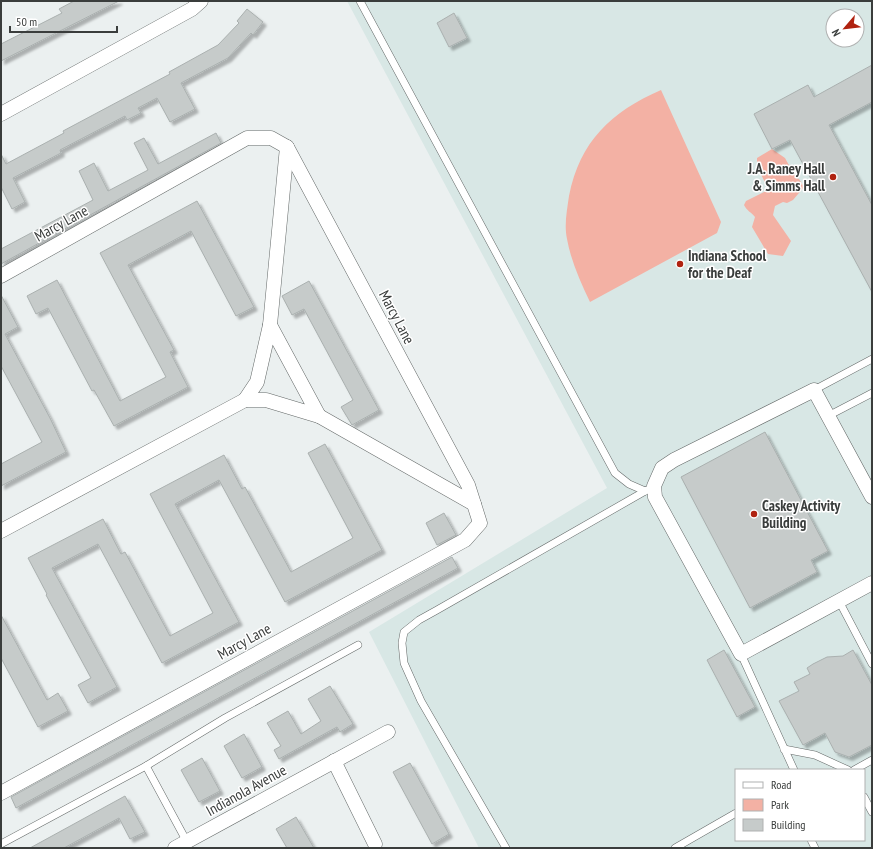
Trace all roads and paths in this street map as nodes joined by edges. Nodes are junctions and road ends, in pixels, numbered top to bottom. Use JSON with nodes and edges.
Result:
{"nodes":[{"id":1,"x":201,"y":1,"type":"edge"},
{"id":2,"x":360,"y":1,"type":"edge"},
{"id":3,"x":1,"y":114,"type":"edge"},
{"id":4,"x":287,"y":147,"type":"junction"},
{"id":5,"x":1,"y":276,"type":"edge"},
{"id":6,"x":270,"y":325,"type":"junction"},
{"id":7,"x":872,"y":359,"type":"edge"},
{"id":8,"x":814,"y":390,"type":"junction"},
{"id":9,"x":872,"y":393,"type":"edge"},
{"id":10,"x":245,"y":400,"type":"junction"},
{"id":11,"x":319,"y":416,"type":"junction"},
{"id":12,"x":828,"y":416,"type":"junction"},
{"id":13,"x":649,"y":489,"type":"junction"},
{"id":14,"x":872,"y":498,"type":"edge"},
{"id":15,"x":474,"y":504,"type":"junction"},
{"id":16,"x":1,"y":531,"type":"edge"},
{"id":17,"x":872,"y":583,"type":"edge"},
{"id":18,"x":838,"y":601,"type":"junction"},
{"id":19,"x":358,"y":645,"type":"dead end"},
{"id":20,"x":740,"y":654,"type":"junction"},
{"id":21,"x":872,"y":664,"type":"edge"},
{"id":22,"x":388,"y":732,"type":"dead end"},
{"id":23,"x":784,"y":749,"type":"junction"},
{"id":24,"x":872,"y":760,"type":"edge"},
{"id":25,"x":334,"y":761,"type":"junction"},
{"id":26,"x":146,"y":766,"type":"junction"},
{"id":27,"x":794,"y":769,"type":"edge"},
{"id":28,"x":846,"y":769,"type":"edge"},
{"id":29,"x":856,"y":769,"type":"edge"},
{"id":30,"x":1,"y":793,"type":"edge"},
{"id":31,"x":865,"y":799,"type":"edge"},
{"id":32,"x":872,"y":812,"type":"edge"},
{"id":33,"x":735,"y":814,"type":"edge"},
{"id":34,"x":1,"y":844,"type":"edge"},
{"id":35,"x":375,"y":844,"type":"dead end"},
{"id":36,"x":181,"y":845,"type":"edge"},
{"id":37,"x":506,"y":848,"type":"edge"},
{"id":38,"x":675,"y":848,"type":"edge"}],
"edges":[{"from":1,"to":3,"type":"street"},
{"from":2,"to":13,"type":"lane"},
{"from":4,"to":5,"type":"street","name":"Marcy Lane"},
{"from":4,"to":6,"type":"street"},
{"from":4,"to":15,"type":"street","name":"Marcy Lane"},
{"from":6,"to":10,"type":"street"},
{"from":6,"to":11,"type":"street"},
{"from":7,"to":8,"type":"lane"},
{"from":8,"to":12,"type":"street"},
{"from":8,"to":13,"type":"street"},
{"from":9,"to":12,"type":"lane"},
{"from":10,"to":11,"type":"street"},
{"from":10,"to":16,"type":"street"},
{"from":11,"to":15,"type":"street"},
{"from":12,"to":14,"type":"street"},
{"from":13,"to":20,"type":"street"},
{"from":13,"to":37,"type":"lane"},
{"from":15,"to":30,"type":"street","name":"Marcy Lane"},
{"from":17,"to":18,"type":"street"},
{"from":18,"to":20,"type":"street"},
{"from":18,"to":21,"type":"lane"},
{"from":19,"to":26,"type":"lane"},
{"from":20,"to":23,"type":"lane"},
{"from":22,"to":25,"type":"street","name":"Indianola Avenue"},
{"from":23,"to":27,"type":"lane"},
{"from":23,"to":28,"type":"lane"},
{"from":24,"to":29,"type":"lane"},
{"from":25,"to":35,"type":"street"},
{"from":25,"to":36,"type":"street","name":"Indianola Avenue"},
{"from":26,"to":34,"type":"lane"},
{"from":26,"to":36,"type":"lane"},
{"from":31,"to":32,"type":"lane"},
{"from":33,"to":38,"type":"lane"}]}
